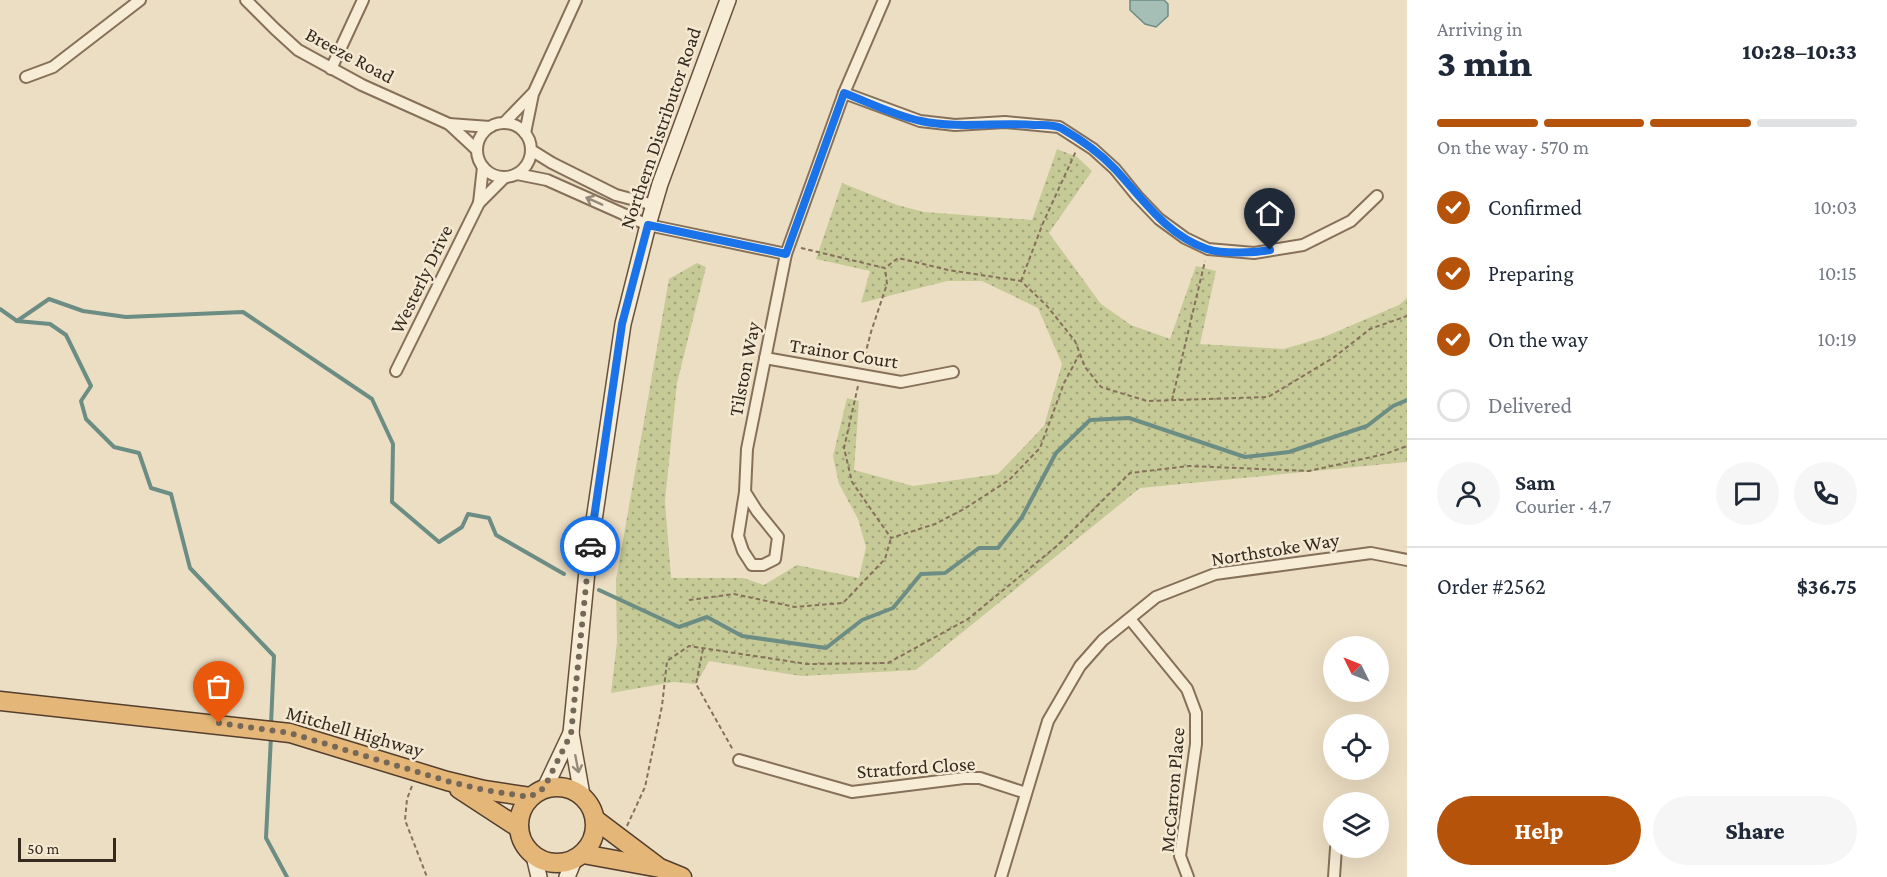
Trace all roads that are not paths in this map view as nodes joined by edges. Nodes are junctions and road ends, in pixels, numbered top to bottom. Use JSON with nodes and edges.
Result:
{"nodes":[{"id":1,"x":140,"y":0,"type":"edge"},
{"id":2,"x":246,"y":0,"type":"edge"},
{"id":3,"x":363,"y":0,"type":"edge"},
{"id":4,"x":576,"y":0,"type":"edge"},
{"id":5,"x":728,"y":0,"type":"edge"},
{"id":6,"x":884,"y":0,"type":"edge"},
{"id":7,"x":331,"y":69,"type":"junction"},
{"id":8,"x":26,"y":77,"type":"dead end"},
{"id":9,"x":844,"y":93,"type":"junction"},
{"id":10,"x":532,"y":94,"type":"junction"},
{"id":11,"x":504,"y":123,"type":"junction"},
{"id":12,"x":449,"y":124,"type":"junction"},
{"id":13,"x":489,"y":127,"type":"junction"},
{"id":14,"x":525,"y":133,"type":"junction"},
{"id":15,"x":477,"y":150,"type":"junction"},
{"id":16,"x":531,"y":150,"type":"junction"},
{"id":17,"x":483,"y":167,"type":"junction"},
{"id":18,"x":517,"y":174,"type":"junction"},
{"id":19,"x":505,"y":177,"type":"junction"},
{"id":20,"x":1377,"y":196,"type":"dead end"},
{"id":21,"x":479,"y":203,"type":"junction"},
{"id":22,"x":654,"y":205,"type":"junction"},
{"id":23,"x":648,"y":225,"type":"junction"},
{"id":24,"x":787,"y":250,"type":"junction"},
{"id":25,"x":765,"y":358,"type":"junction"},
{"id":26,"x":396,"y":371,"type":"dead end"},
{"id":27,"x":953,"y":372,"type":"dead end"},
{"id":28,"x":745,"y":492,"type":"junction"},
{"id":29,"x":1407,"y":560,"type":"edge"},
{"id":30,"x":1130,"y":619,"type":"junction"},
{"id":31,"x":0,"y":701,"type":"edge"},
{"id":32,"x":571,"y":734,"type":"junction"},
{"id":33,"x":739,"y":760,"type":"road end"},
{"id":34,"x":447,"y":781,"type":"junction"},
{"id":35,"x":537,"y":793,"type":"junction"},
{"id":36,"x":1026,"y":793,"type":"junction"},
{"id":37,"x":582,"y":795,"type":"junction"},
{"id":38,"x":596,"y":820,"type":"junction"},
{"id":39,"x":519,"y":828,"type":"junction"},
{"id":40,"x":534,"y":856,"type":"junction"},
{"id":41,"x":1335,"y":858,"type":"edge"},
{"id":42,"x":574,"y":864,"type":"edge"},
{"id":43,"x":660,"y":868,"type":"junction"},
{"id":44,"x":539,"y":877,"type":"edge"},
{"id":45,"x":682,"y":877,"type":"edge"},
{"id":46,"x":1001,"y":877,"type":"edge"},
{"id":47,"x":1188,"y":877,"type":"edge"},
{"id":48,"x":1334,"y":877,"type":"edge"}],
"edges":[{"from":1,"to":8,"type":"street"},
{"from":2,"to":7,"type":"street","name":"Breeze Road"},
{"from":3,"to":7,"type":"street"},
{"from":4,"to":10,"type":"street"},
{"from":5,"to":22,"type":"main road","name":"Northern Distributor Road"},
{"from":6,"to":9,"type":"street","name":"Tilston Way"},
{"from":7,"to":12,"type":"street","name":"Breeze Road"},
{"from":9,"to":20,"type":"street"},
{"from":9,"to":24,"type":"street","name":"Tilston Way"},
{"from":10,"to":11,"type":"street"},
{"from":10,"to":14,"type":"street"},
{"from":11,"to":13,"type":"street"},
{"from":11,"to":14,"type":"street"},
{"from":12,"to":13,"type":"street","name":"Breeze Road"},
{"from":12,"to":15,"type":"street","name":"Breeze Road"},
{"from":13,"to":15,"type":"street"},
{"from":14,"to":16,"type":"street"},
{"from":15,"to":17,"type":"street"},
{"from":16,"to":18,"type":"street"},
{"from":16,"to":22,"type":"street"},
{"from":17,"to":19,"type":"street"},
{"from":17,"to":21,"type":"street","name":"Westerly Drive"},
{"from":18,"to":19,"type":"street"},
{"from":23,"to":18,"type":"street","one_way":true},
{"from":19,"to":21,"type":"street","name":"Westerly Drive"},
{"from":21,"to":26,"type":"street","name":"Westerly Drive"},
{"from":22,"to":23,"type":"main road","name":"Northern Distributor Road"},
{"from":23,"to":24,"type":"street"},
{"from":23,"to":32,"type":"main road","name":"Northern Distributor Road"},
{"from":24,"to":25,"type":"street","name":"Tilston Way"},
{"from":25,"to":27,"type":"street","name":"Trainor Court"},
{"from":25,"to":28,"type":"street","name":"Tilston Way"},
{"from":28,"to":28,"type":"street","name":"Tilston Way"},
{"from":29,"to":30,"type":"street","name":"Northstoke Way"},
{"from":30,"to":36,"type":"street","name":"Northstoke Way"},
{"from":30,"to":47,"type":"street","name":"McCarron Place"},
{"from":31,"to":34,"type":"highway","name":"Mitchell Highway"},
{"from":32,"to":35,"type":"main road","name":"Northern Distributor Road"},
{"from":32,"to":37,"type":"main road","name":"Northern Distributor Road","one_way":true},
{"from":33,"to":36,"type":"street","name":"Stratford Close"},
{"from":34,"to":35,"type":"highway","name":"Mitchell Highway"},
{"from":34,"to":39,"type":"highway","name":"Mitchell Highway"},
{"from":35,"to":37,"type":"highway"},
{"from":35,"to":39,"type":"highway"},
{"from":36,"to":46,"type":"street","name":"Northstoke Way"},
{"from":37,"to":38,"type":"highway"},
{"from":38,"to":42,"type":"highway"},
{"from":38,"to":43,"type":"highway"},
{"from":39,"to":40,"type":"highway"},
{"from":40,"to":42,"type":"highway"},
{"from":40,"to":44,"type":"main road"},
{"from":41,"to":48,"type":"street"},
{"from":42,"to":43,"type":"highway"},
{"from":43,"to":45,"type":"highway"}]}
